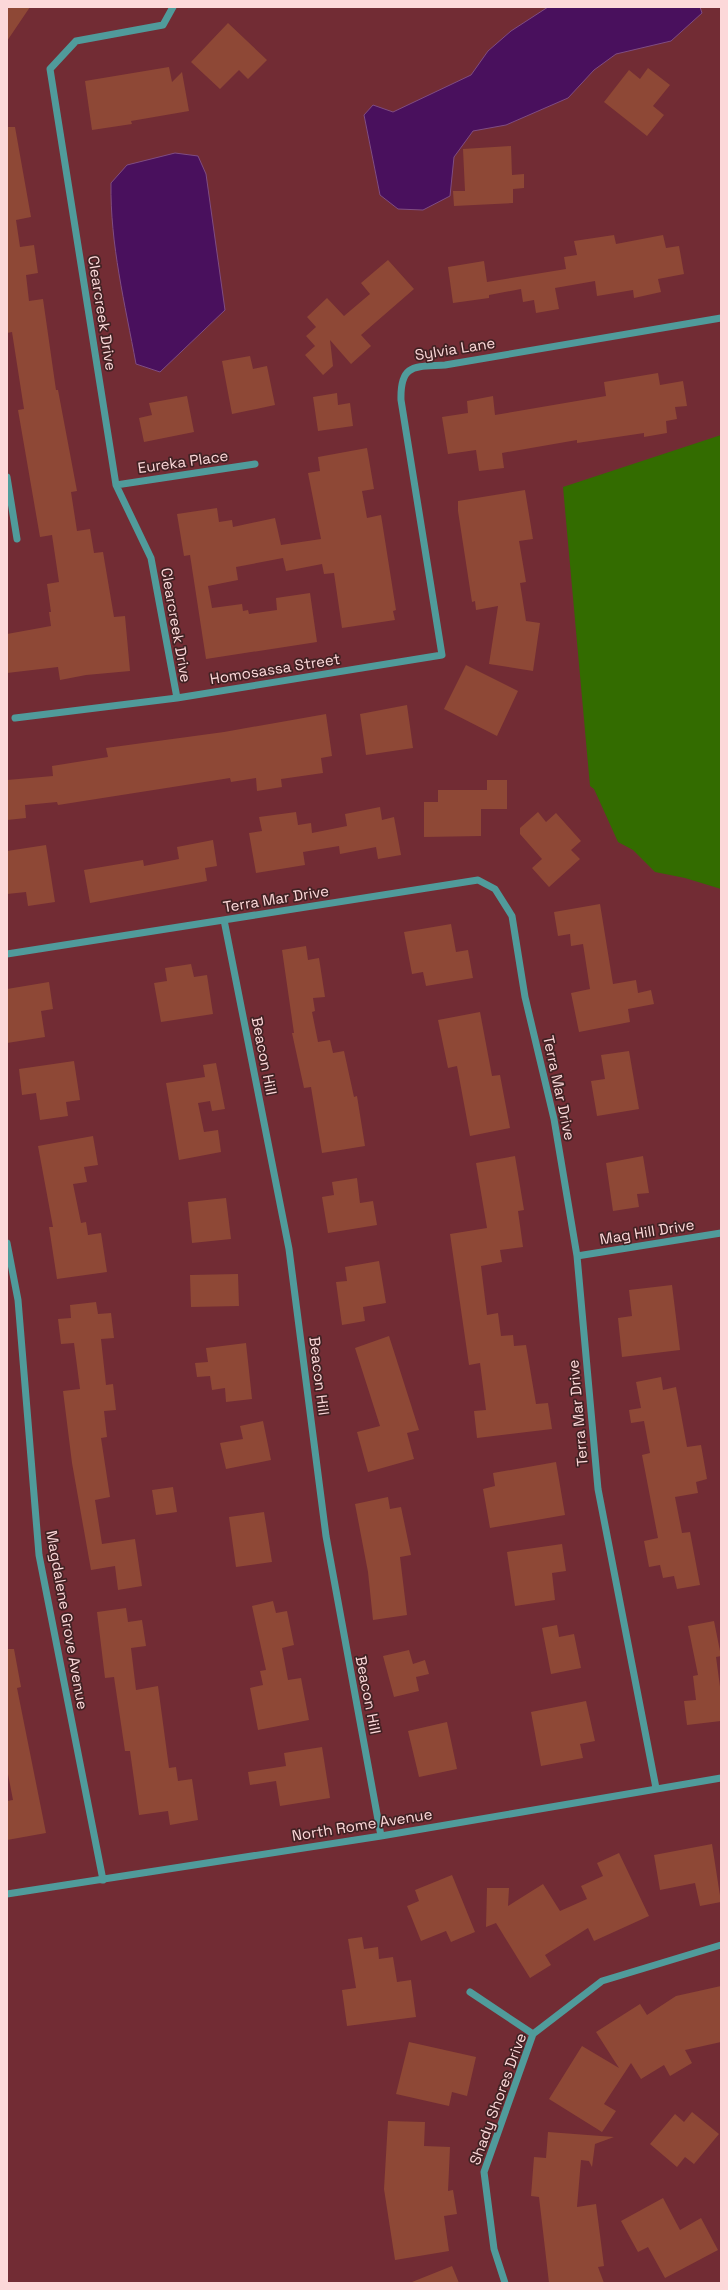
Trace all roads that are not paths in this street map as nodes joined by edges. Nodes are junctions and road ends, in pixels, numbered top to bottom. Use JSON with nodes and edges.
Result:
{"nodes":[{"id":1,"x":173,"y":7,"type":"edge"},
{"id":2,"x":721,"y":318,"type":"edge"},
{"id":3,"x":255,"y":464,"type":"dead end"},
{"id":4,"x":7,"y":477,"type":"edge"},
{"id":5,"x":116,"y":485,"type":"junction"},
{"id":6,"x":18,"y":539,"type":"dead end"},
{"id":7,"x":442,"y":655,"type":"joint"},
{"id":8,"x":177,"y":698,"type":"junction"},
{"id":9,"x":16,"y":718,"type":"dead end"},
{"id":10,"x":224,"y":920,"type":"junction"},
{"id":11,"x":7,"y":954,"type":"edge"},
{"id":12,"x":721,"y":1233,"type":"edge"},
{"id":13,"x":7,"y":1244,"type":"edge"},
{"id":14,"x":577,"y":1256,"type":"junction"},
{"id":15,"x":721,"y":1778,"type":"edge"},
{"id":16,"x":656,"y":1788,"type":"junction"},
{"id":17,"x":381,"y":1836,"type":"junction"},
{"id":18,"x":103,"y":1880,"type":"junction"},
{"id":19,"x":7,"y":1894,"type":"edge"},
{"id":20,"x":721,"y":1945,"type":"edge"},
{"id":21,"x":470,"y":1992,"type":"dead end"},
{"id":22,"x":533,"y":2034,"type":"junction"},
{"id":23,"x":505,"y":2283,"type":"edge"}],
"edges":[{"from":1,"to":5,"type":"street","name":"Clearcreek Drive"},
{"from":2,"to":7,"type":"street","name":"Sylvia Lane"},
{"from":3,"to":5,"type":"street","name":"Eureka Place"},
{"from":4,"to":6,"type":"street"},
{"from":5,"to":8,"type":"street","name":"Clearcreek Drive"},
{"from":7,"to":8,"type":"street","name":"Homosassa Street"},
{"from":8,"to":9,"type":"street","name":"Homosassa Street"},
{"from":10,"to":11,"type":"street","name":"Terra Mar Drive"},
{"from":10,"to":14,"type":"street","name":"Terra Mar Drive"},
{"from":10,"to":17,"type":"street","name":"Beacon Hill"},
{"from":12,"to":14,"type":"street","name":"Mag Hill Drive"},
{"from":13,"to":18,"type":"street","name":"Magdalene Grove Avenue"},
{"from":14,"to":16,"type":"street","name":"Terra Mar Drive"},
{"from":15,"to":16,"type":"street","name":"North Rome Avenue"},
{"from":16,"to":17,"type":"street","name":"North Rome Avenue"},
{"from":17,"to":18,"type":"street","name":"North Rome Avenue"},
{"from":18,"to":19,"type":"street","name":"North Rome Avenue"},
{"from":20,"to":22,"type":"street","name":"Shady Shores Drive"},
{"from":21,"to":22,"type":"street"},
{"from":22,"to":23,"type":"street","name":"Shady Shores Drive"}]}
